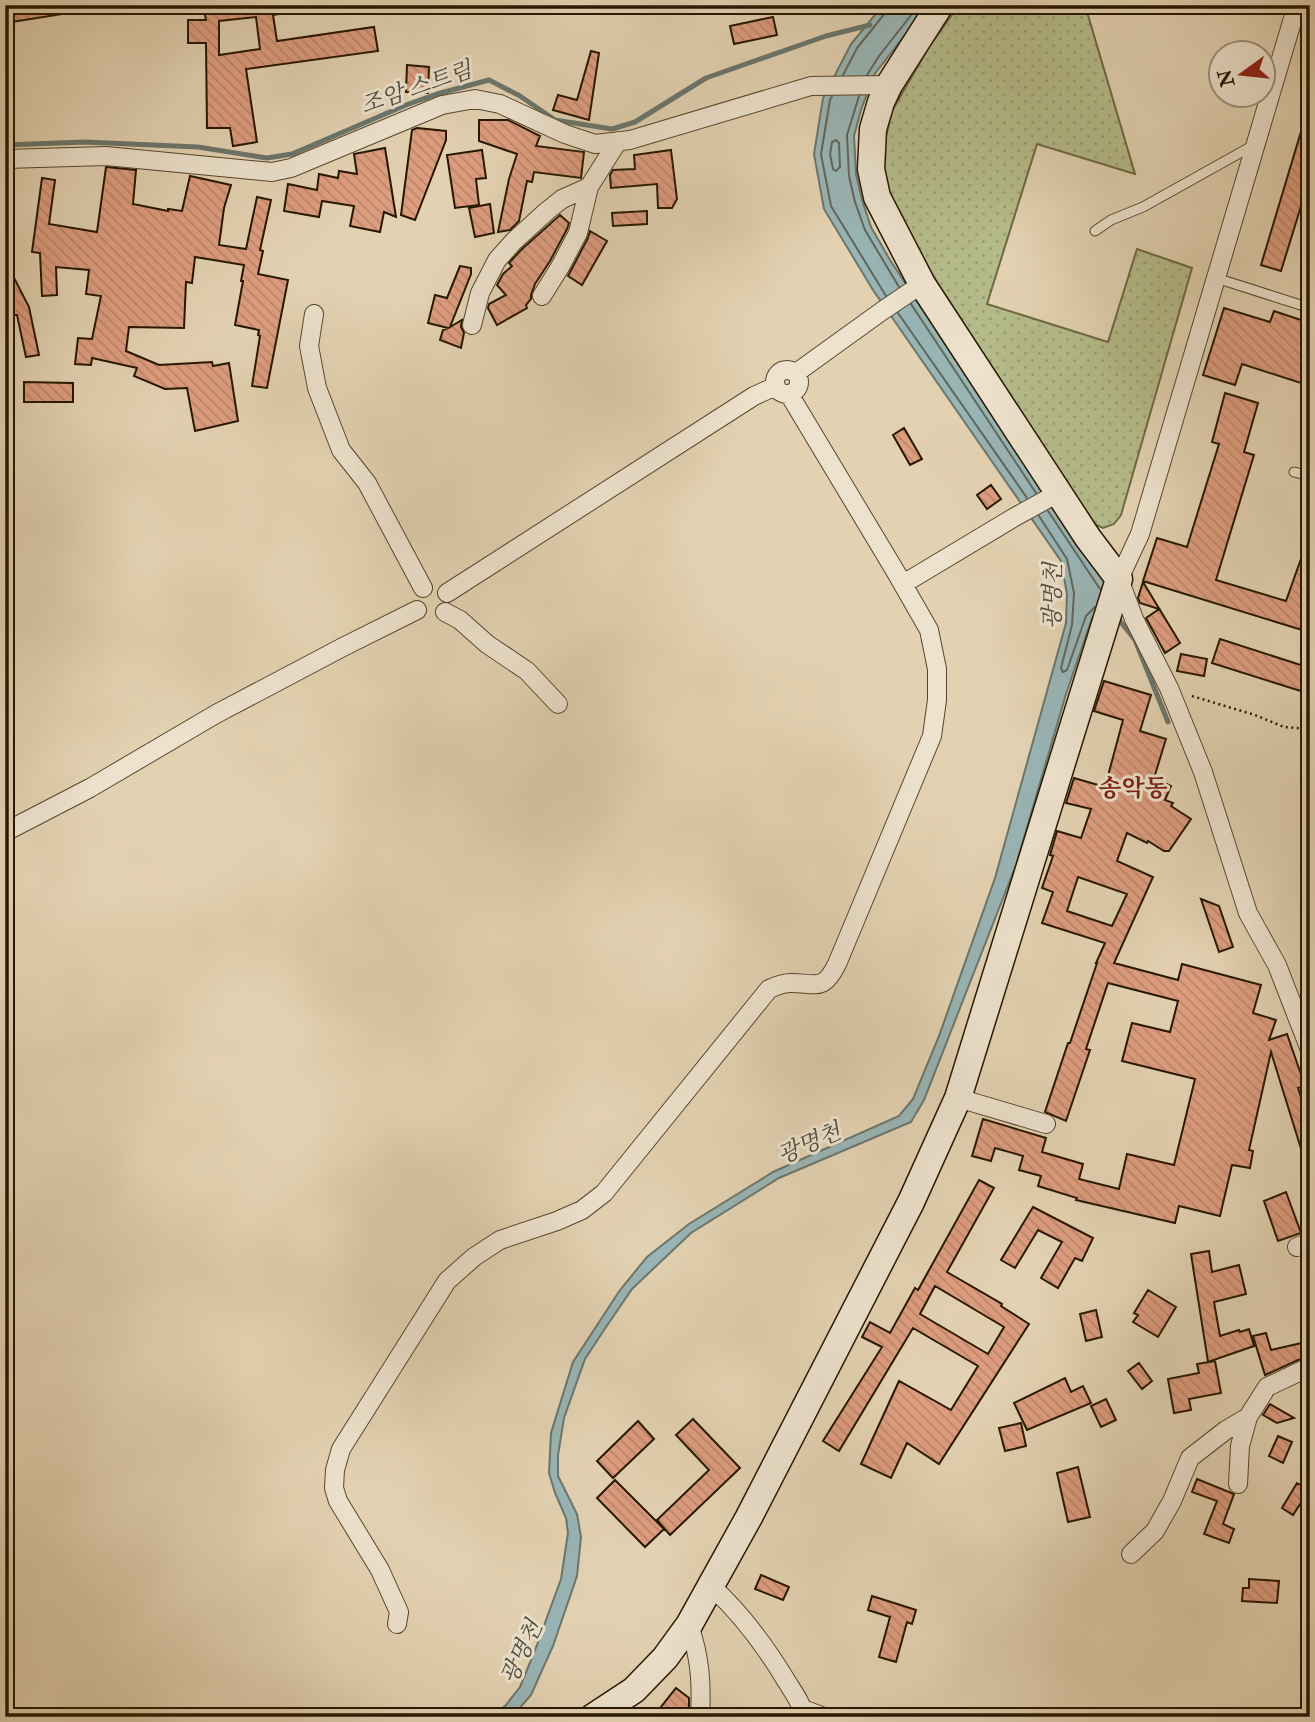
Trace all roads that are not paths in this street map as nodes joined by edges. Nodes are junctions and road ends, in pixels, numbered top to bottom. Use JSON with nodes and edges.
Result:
{"nodes":[{"id":1,"x":940,"y":5,"type":"edge"},
{"id":2,"x":1297,"y":5,"type":"edge"},
{"id":3,"x":881,"y":86,"type":"junction"},
{"id":4,"x":618,"y":141,"type":"junction"},
{"id":5,"x":1256,"y":144,"type":"junction"},
{"id":6,"x":5,"y":159,"type":"edge"},
{"id":7,"x":589,"y":187,"type":"junction"},
{"id":8,"x":1095,"y":230,"type":"dead end"},
{"id":9,"x":1216,"y":278,"type":"junction"},
{"id":10,"x":916,"y":288,"type":"junction"},
{"id":11,"x":541,"y":296,"type":"dead end"},
{"id":12,"x":1310,"y":308,"type":"edge"},
{"id":13,"x":314,"y":314,"type":"dead end"},
{"id":14,"x":472,"y":325,"type":"dead end"},
{"id":15,"x":782,"y":390,"type":"junction"},
{"id":16,"x":1294,"y":472,"type":"dead end"},
{"id":17,"x":1310,"y":475,"type":"edge"},
{"id":18,"x":1054,"y":496,"type":"junction"},
{"id":19,"x":903,"y":584,"type":"junction"},
{"id":20,"x":423,"y":588,"type":"junction"},
{"id":21,"x":447,"y":593,"type":"junction"},
{"id":22,"x":1114,"y":595,"type":"junction"},
{"id":23,"x":418,"y":610,"type":"junction"},
{"id":24,"x":445,"y":612,"type":"junction"},
{"id":25,"x":558,"y":704,"type":"dead end"},
{"id":26,"x":5,"y":832,"type":"edge"},
{"id":27,"x":1310,"y":1051,"type":"edge"},
{"id":28,"x":958,"y":1098,"type":"junction"},
{"id":29,"x":1046,"y":1124,"type":"dead end"},
{"id":30,"x":1310,"y":1368,"type":"edge"},
{"id":31,"x":1248,"y":1417,"type":"junction"},
{"id":32,"x":1238,"y":1484,"type":"dead end"},
{"id":33,"x":1132,"y":1554,"type":"dead end"},
{"id":34,"x":711,"y":1586,"type":"junction"},
{"id":35,"x":397,"y":1624,"type":"dead end"},
{"id":36,"x":689,"y":1625,"type":"junction"},
{"id":37,"x":804,"y":1713,"type":"edge"},
{"id":38,"x":593,"y":1717,"type":"edge"},
{"id":39,"x":700,"y":1717,"type":"edge"},
{"id":40,"x":824,"y":1717,"type":"edge"}],
"edges":[{"from":1,"to":3,"type":"street"},
{"from":2,"to":5,"type":"street"},
{"from":3,"to":4,"type":"street"},
{"from":3,"to":10,"type":"street"},
{"from":4,"to":6,"type":"street"},
{"from":4,"to":7,"type":"street"},
{"from":5,"to":8,"type":"lane"},
{"from":5,"to":9,"type":"street"},
{"from":7,"to":11,"type":"street"},
{"from":7,"to":14,"type":"street"},
{"from":9,"to":12,"type":"lane"},
{"from":9,"to":22,"type":"street"},
{"from":10,"to":15,"type":"street"},
{"from":10,"to":18,"type":"street"},
{"from":13,"to":20,"type":"street"},
{"from":15,"to":19,"type":"street"},
{"from":15,"to":21,"type":"street"},
{"from":16,"to":17,"type":"lane"},
{"from":18,"to":19,"type":"street"},
{"from":18,"to":22,"type":"street"},
{"from":19,"to":35,"type":"street"},
{"from":20,"to":21,"type":"street"},
{"from":20,"to":23,"type":"street"},
{"from":21,"to":24,"type":"street"},
{"from":22,"to":27,"type":"street"},
{"from":22,"to":28,"type":"street"},
{"from":23,"to":24,"type":"street"},
{"from":23,"to":26,"type":"street"},
{"from":24,"to":25,"type":"street"},
{"from":28,"to":29,"type":"street"},
{"from":28,"to":34,"type":"street"},
{"from":30,"to":31,"type":"street"},
{"from":31,"to":32,"type":"street"},
{"from":31,"to":33,"type":"street"},
{"from":34,"to":36,"type":"street"},
{"from":34,"to":37,"type":"street"},
{"from":36,"to":38,"type":"street"},
{"from":36,"to":39,"type":"street"},
{"from":37,"to":40,"type":"street"}]}
